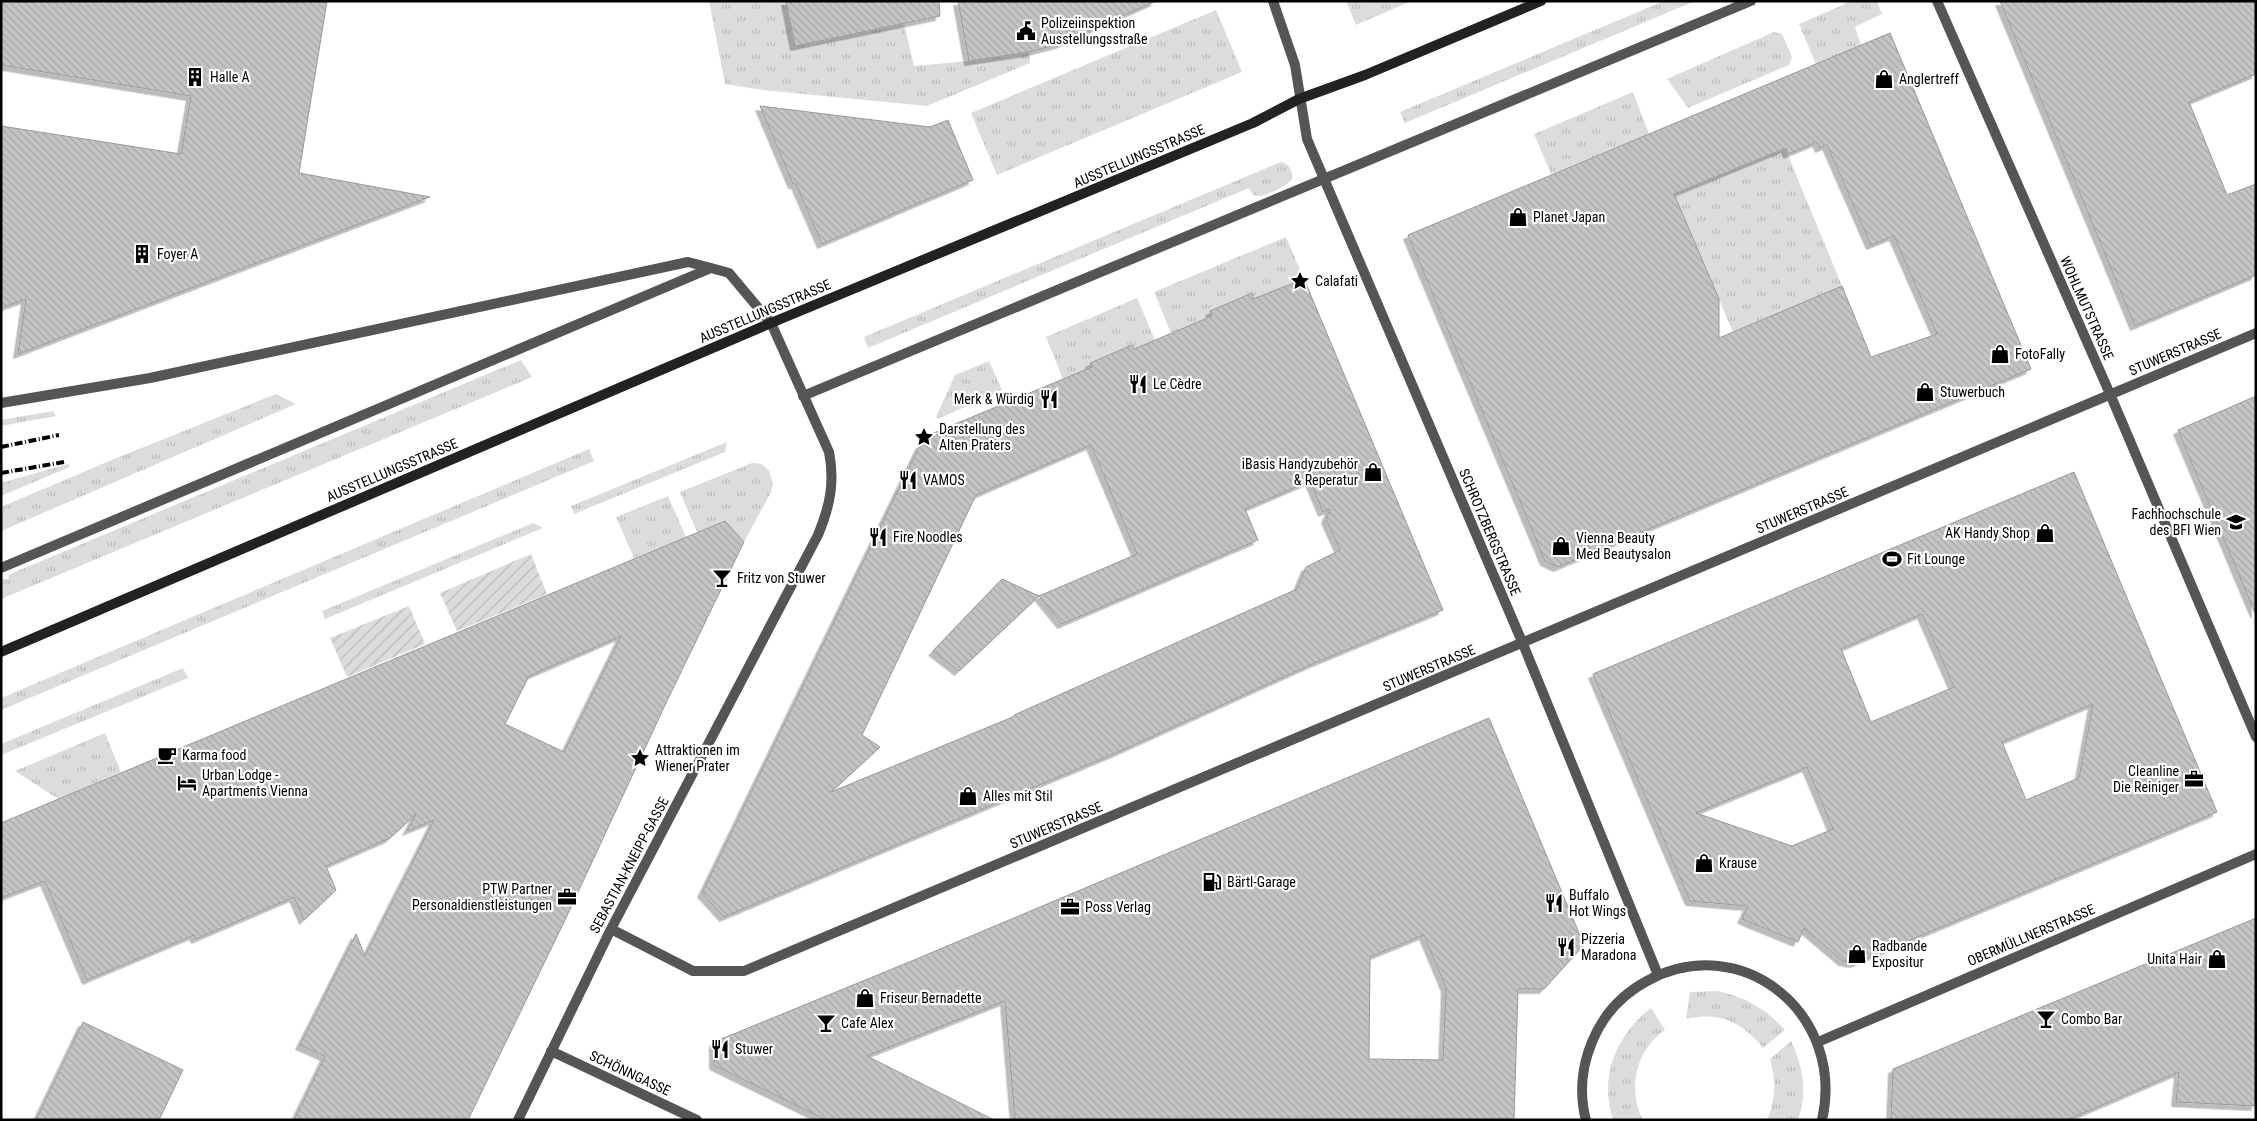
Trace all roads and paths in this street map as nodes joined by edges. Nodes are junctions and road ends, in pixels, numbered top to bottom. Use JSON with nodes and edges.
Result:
{"nodes":[{"id":1,"x":1273,"y":1,"type":"edge"},
{"id":2,"x":1541,"y":1,"type":"edge"},
{"id":3,"x":1751,"y":1,"type":"edge"},
{"id":4,"x":1937,"y":1,"type":"edge"},
{"id":5,"x":1299,"y":99,"type":"junction"},
{"id":6,"x":1324,"y":178,"type":"junction"},
{"id":7,"x":711,"y":268,"type":"junction"},
{"id":8,"x":771,"y":323,"type":"junction"},
{"id":9,"x":2256,"y":333,"type":"edge"},
{"id":10,"x":2110,"y":394,"type":"junction"},
{"id":11,"x":803,"y":396,"type":"junction"},
{"id":12,"x":1,"y":403,"type":"edge"},
{"id":13,"x":1,"y":568,"type":"edge"},
{"id":14,"x":1522,"y":644,"type":"junction"},
{"id":15,"x":1,"y":652,"type":"edge"},
{"id":16,"x":2256,"y":737,"type":"edge"},
{"id":17,"x":2256,"y":854,"type":"edge"},
{"id":18,"x":611,"y":929,"type":"junction"},
{"id":19,"x":1658,"y":975,"type":"junction"},
{"id":20,"x":1818,"y":1042,"type":"junction"},
{"id":21,"x":551,"y":1051,"type":"junction"},
{"id":22,"x":518,"y":1120,"type":"edge"},
{"id":23,"x":697,"y":1120,"type":"edge"},
{"id":24,"x":1586,"y":1120,"type":"edge"},
{"id":25,"x":1822,"y":1120,"type":"edge"}],
"edges":[{"from":1,"to":5,"type":"street","name":"SCHROTZBERGSTRASSE"},
{"from":2,"to":5,"type":"main road","name":"AUSSTELLUNGSSTRASSE"},
{"from":3,"to":6,"type":"street"},
{"from":4,"to":10,"type":"street","name":"WOHLMUTSTRASSE"},
{"from":5,"to":6,"type":"street","name":"SCHROTZBERGSTRASSE"},
{"from":5,"to":8,"type":"main road","name":"AUSSTELLUNGSSTRASSE"},
{"from":6,"to":11,"type":"street"},
{"from":6,"to":14,"type":"street","name":"SCHROTZBERGSTRASSE"},
{"from":7,"to":8,"type":"street","name":"SEBASTIAN-KNEIPP-GASSE"},
{"from":7,"to":12,"type":"street","name":"SEBASTIAN-KNEIPP-GASSE"},
{"from":7,"to":13,"type":"street"},
{"from":8,"to":11,"type":"street","name":"SEBASTIAN-KNEIPP-GASSE"},
{"from":8,"to":15,"type":"main road","name":"AUSSTELLUNGSSTRASSE"},
{"from":9,"to":10,"type":"street","name":"STUWERSTRASSE"},
{"from":10,"to":14,"type":"street","name":"STUWERSTRASSE"},
{"from":10,"to":16,"type":"street","name":"WOHLMUTSTRASSE"},
{"from":11,"to":18,"type":"street","name":"SEBASTIAN-KNEIPP-GASSE"},
{"from":14,"to":18,"type":"street","name":"STUWERSTRASSE"},
{"from":14,"to":19,"type":"street","name":"SCHROTZBERGSTRASSE"},
{"from":17,"to":20,"type":"street","name":"OBERMÜLLNERSTRASSE"},
{"from":18,"to":21,"type":"street","name":"SEBASTIAN-KNEIPP-GASSE"},
{"from":19,"to":20,"type":"street"},
{"from":19,"to":24,"type":"street"},
{"from":20,"to":25,"type":"street"},
{"from":21,"to":22,"type":"street","name":"SEBASTIAN-KNEIPP-GASSE"},
{"from":21,"to":23,"type":"street","name":"SCHÖNNGASSE"}]}
